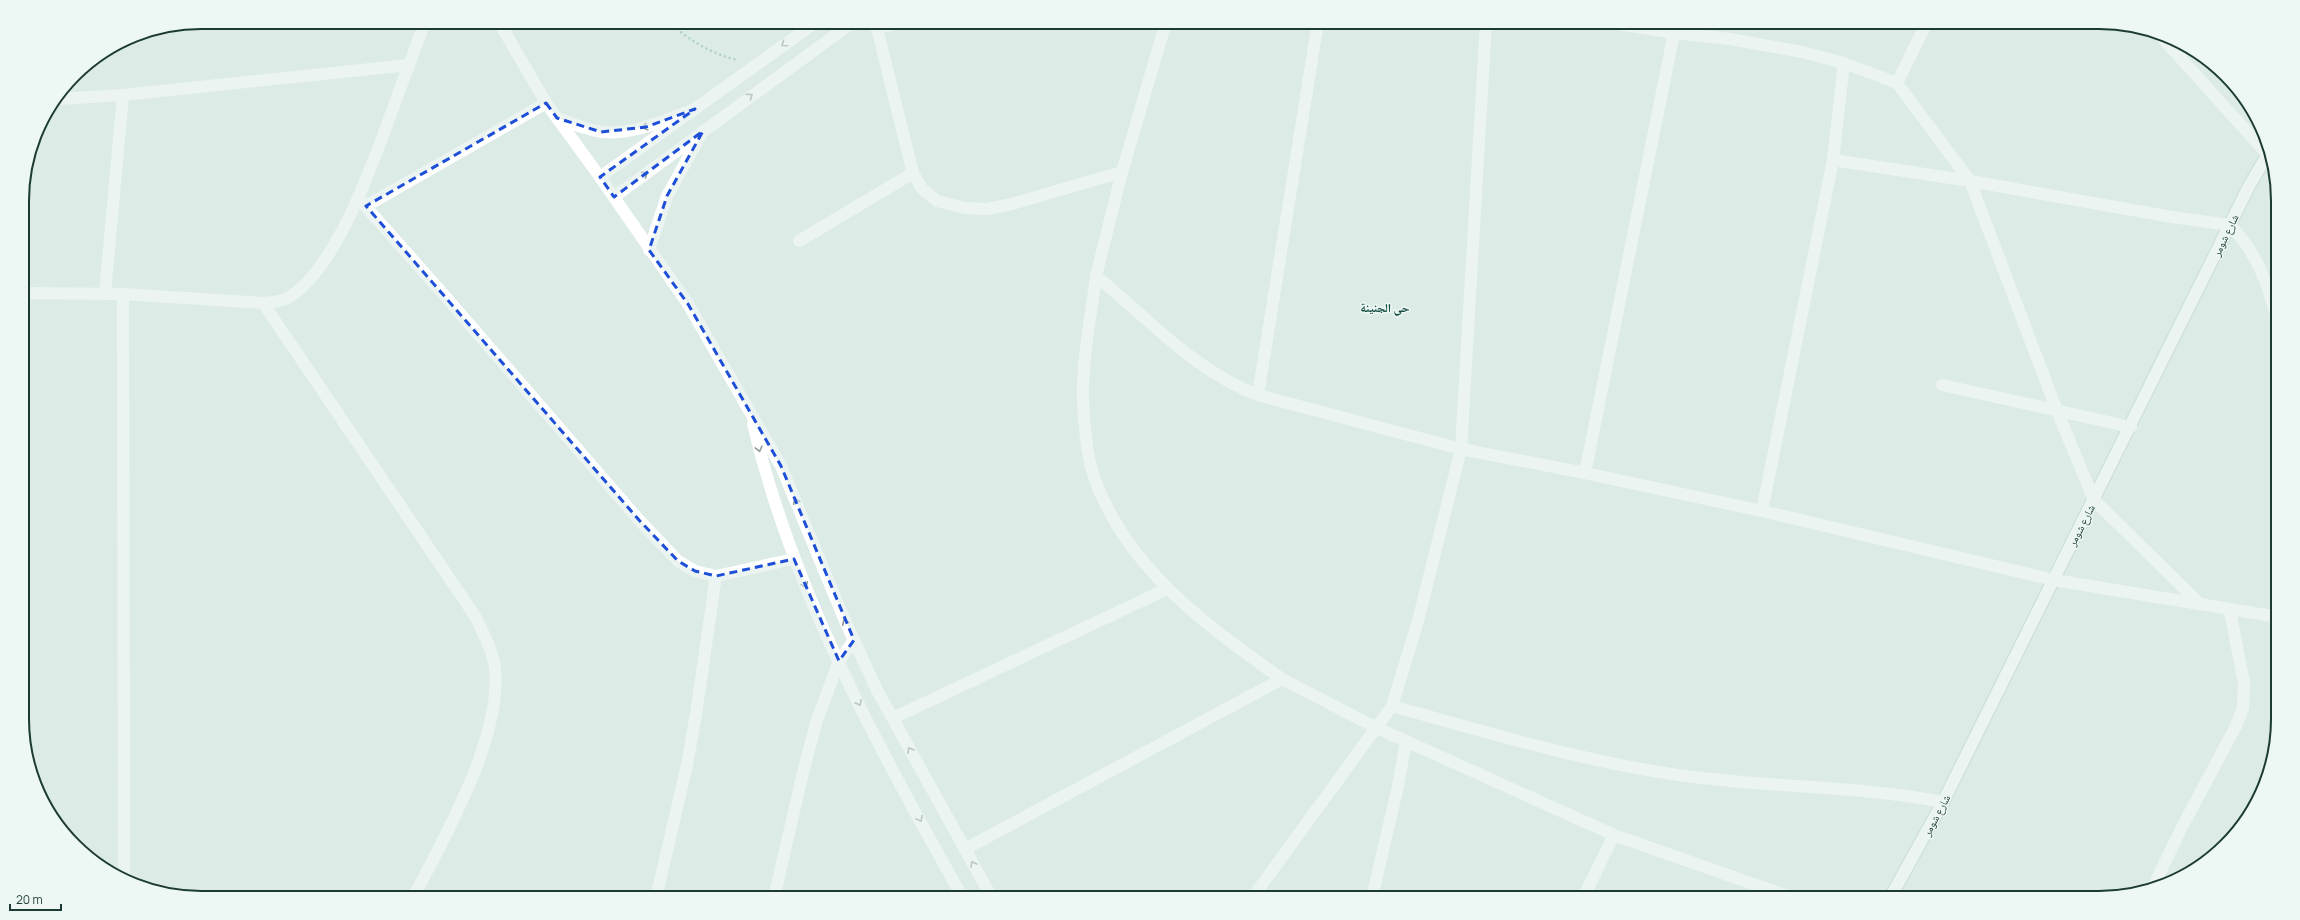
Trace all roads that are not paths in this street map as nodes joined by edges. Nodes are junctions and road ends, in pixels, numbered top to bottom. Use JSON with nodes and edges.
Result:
{"nodes":[{"id":1,"x":423,"y":29,"type":"edge"},
{"id":2,"x":503,"y":29,"type":"edge"},
{"id":3,"x":806,"y":29,"type":"edge"},
{"id":4,"x":843,"y":29,"type":"edge"},
{"id":5,"x":874,"y":29,"type":"edge"},
{"id":6,"x":1164,"y":29,"type":"edge"},
{"id":7,"x":1317,"y":29,"type":"edge"},
{"id":8,"x":1486,"y":29,"type":"edge"},
{"id":9,"x":1649,"y":29,"type":"edge"},
{"id":10,"x":1924,"y":29,"type":"edge"},
{"id":11,"x":1674,"y":33,"type":"junction"},
{"id":12,"x":2167,"y":43,"type":"edge"},
{"id":13,"x":1844,"y":63,"type":"junction"},
{"id":14,"x":409,"y":64,"type":"junction"},
{"id":15,"x":1897,"y":83,"type":"junction"},
{"id":16,"x":123,"y":95,"type":"junction"},
{"id":17,"x":64,"y":98,"type":"edge"},
{"id":18,"x":546,"y":103,"type":"junction"},
{"id":19,"x":695,"y":109,"type":"junction"},
{"id":20,"x":557,"y":118,"type":"junction"},
{"id":21,"x":703,"y":131,"type":"junction"},
{"id":22,"x":2262,"y":147,"type":"edge"},
{"id":23,"x":2265,"y":158,"type":"edge"},
{"id":24,"x":1833,"y":160,"type":"junction"},
{"id":25,"x":1122,"y":172,"type":"junction"},
{"id":26,"x":913,"y":173,"type":"junction"},
{"id":27,"x":600,"y":177,"type":"junction"},
{"id":28,"x":1970,"y":181,"type":"junction"},
{"id":29,"x":614,"y":197,"type":"junction"},
{"id":30,"x":362,"y":202,"type":"junction"},
{"id":31,"x":2230,"y":225,"type":"junction"},
{"id":32,"x":799,"y":241,"type":"dead end"},
{"id":33,"x":649,"y":250,"type":"junction"},
{"id":34,"x":1096,"y":276,"type":"junction"},
{"id":35,"x":29,"y":292,"type":"edge"},
{"id":36,"x":105,"y":293,"type":"junction"},
{"id":37,"x":123,"y":294,"type":"junction"},
{"id":38,"x":2271,"y":299,"type":"edge"},
{"id":39,"x":263,"y":303,"type":"junction"},
{"id":40,"x":1942,"y":385,"type":"dead end"},
{"id":41,"x":1258,"y":395,"type":"junction"},
{"id":42,"x":750,"y":411,"type":"junction"},
{"id":43,"x":2057,"y":411,"type":"junction"},
{"id":44,"x":2131,"y":427,"type":"junction"},
{"id":45,"x":1461,"y":449,"type":"junction"},
{"id":46,"x":1585,"y":473,"type":"junction"},
{"id":47,"x":2094,"y":500,"type":"junction"},
{"id":48,"x":1762,"y":511,"type":"junction"},
{"id":49,"x":794,"y":560,"type":"junction"},
{"id":50,"x":716,"y":576,"type":"junction"},
{"id":51,"x":2054,"y":580,"type":"junction"},
{"id":52,"x":1167,"y":589,"type":"junction"},
{"id":53,"x":2200,"y":604,"type":"junction"},
{"id":54,"x":2230,"y":610,"type":"junction"},
{"id":55,"x":2271,"y":616,"type":"edge"},
{"id":56,"x":854,"y":640,"type":"junction"},
{"id":57,"x":838,"y":661,"type":"junction"},
{"id":58,"x":1282,"y":679,"type":"junction"},
{"id":59,"x":1392,"y":706,"type":"junction"},
{"id":60,"x":893,"y":718,"type":"junction"},
{"id":61,"x":1377,"y":728,"type":"junction"},
{"id":62,"x":1406,"y":741,"type":"junction"},
{"id":63,"x":1943,"y":802,"type":"junction"},
{"id":64,"x":1614,"y":836,"type":"junction"},
{"id":65,"x":965,"y":849,"type":"junction"},
{"id":66,"x":124,"y":872,"type":"edge"},
{"id":67,"x":2156,"y":881,"type":"edge"},
{"id":68,"x":417,"y":891,"type":"edge"},
{"id":69,"x":658,"y":891,"type":"edge"},
{"id":70,"x":776,"y":891,"type":"edge"},
{"id":71,"x":959,"y":891,"type":"edge"},
{"id":72,"x":988,"y":891,"type":"edge"},
{"id":73,"x":1257,"y":891,"type":"edge"},
{"id":74,"x":1374,"y":891,"type":"edge"},
{"id":75,"x":1586,"y":891,"type":"edge"},
{"id":76,"x":1773,"y":891,"type":"edge"},
{"id":77,"x":1894,"y":891,"type":"edge"}],
"edges":[{"from":1,"to":14,"type":"street"},
{"from":2,"to":18,"type":"street"},
{"from":3,"to":19,"type":"street","one_way":true},
{"from":21,"to":4,"type":"street","one_way":true},
{"from":5,"to":26,"type":"street"},
{"from":6,"to":25,"type":"street"},
{"from":7,"to":41,"type":"street"},
{"from":8,"to":45,"type":"street"},
{"from":9,"to":11,"type":"street"},
{"from":10,"to":15,"type":"street"},
{"from":11,"to":13,"type":"street"},
{"from":11,"to":46,"type":"street"},
{"from":12,"to":22,"type":"street"},
{"from":13,"to":15,"type":"street"},
{"from":13,"to":24,"type":"street"},
{"from":14,"to":16,"type":"street"},
{"from":14,"to":30,"type":"street"},
{"from":15,"to":28,"type":"street"},
{"from":16,"to":17,"type":"street"},
{"from":16,"to":36,"type":"street"},
{"from":18,"to":20,"type":"street"},
{"from":18,"to":30,"type":"street"},
{"from":19,"to":20,"type":"street","one_way":true},
{"from":19,"to":27,"type":"street"},
{"from":20,"to":27,"type":"street"},
{"from":29,"to":21,"type":"street","one_way":true},
{"from":21,"to":33,"type":"street"},
{"from":23,"to":31,"type":"street","name":"شارع شومر"},
{"from":24,"to":28,"type":"street"},
{"from":24,"to":48,"type":"street"},
{"from":25,"to":26,"type":"street"},
{"from":25,"to":34,"type":"street"},
{"from":26,"to":32,"type":"street"},
{"from":27,"to":29,"type":"street"},
{"from":28,"to":31,"type":"street"},
{"from":28,"to":43,"type":"street"},
{"from":29,"to":33,"type":"street"},
{"from":30,"to":39,"type":"street"},
{"from":30,"to":50,"type":"street"},
{"from":31,"to":38,"type":"street"},
{"from":31,"to":44,"type":"street","name":"شارع شومر"},
{"from":33,"to":42,"type":"street"},
{"from":34,"to":41,"type":"street"},
{"from":34,"to":52,"type":"street"},
{"from":35,"to":36,"type":"street"},
{"from":36,"to":37,"type":"street"},
{"from":37,"to":39,"type":"street"},
{"from":37,"to":66,"type":"street"},
{"from":39,"to":68,"type":"street"},
{"from":40,"to":43,"type":"street"},
{"from":41,"to":45,"type":"street"},
{"from":42,"to":49,"type":"street","one_way":true},
{"from":56,"to":42,"type":"street","one_way":true},
{"from":43,"to":44,"type":"street"},
{"from":43,"to":47,"type":"street"},
{"from":44,"to":47,"type":"street","name":"شارع شومر"},
{"from":45,"to":46,"type":"street"},
{"from":45,"to":59,"type":"street"},
{"from":46,"to":48,"type":"street"},
{"from":47,"to":51,"type":"street","name":"شارع شومر"},
{"from":47,"to":53,"type":"street"},
{"from":48,"to":51,"type":"street"},
{"from":49,"to":50,"type":"street"},
{"from":49,"to":57,"type":"street","one_way":true},
{"from":50,"to":69,"type":"street"},
{"from":51,"to":53,"type":"street"},
{"from":51,"to":63,"type":"street","name":"شارع شومر"},
{"from":52,"to":58,"type":"street"},
{"from":52,"to":60,"type":"street"},
{"from":53,"to":54,"type":"street"},
{"from":54,"to":55,"type":"street"},
{"from":54,"to":67,"type":"street"},
{"from":56,"to":57,"type":"street"},
{"from":56,"to":60,"type":"street"},
{"from":57,"to":70,"type":"street"},
{"from":57,"to":71,"type":"street","one_way":true},
{"from":58,"to":61,"type":"street"},
{"from":58,"to":65,"type":"street"},
{"from":59,"to":61,"type":"street"},
{"from":59,"to":63,"type":"street"},
{"from":65,"to":60,"type":"street","one_way":true},
{"from":61,"to":62,"type":"street"},
{"from":61,"to":73,"type":"street"},
{"from":62,"to":64,"type":"street"},
{"from":62,"to":74,"type":"street"},
{"from":63,"to":77,"type":"street","name":"شارع شومر"},
{"from":64,"to":75,"type":"street"},
{"from":64,"to":76,"type":"street"},
{"from":72,"to":65,"type":"street","one_way":true}]}
